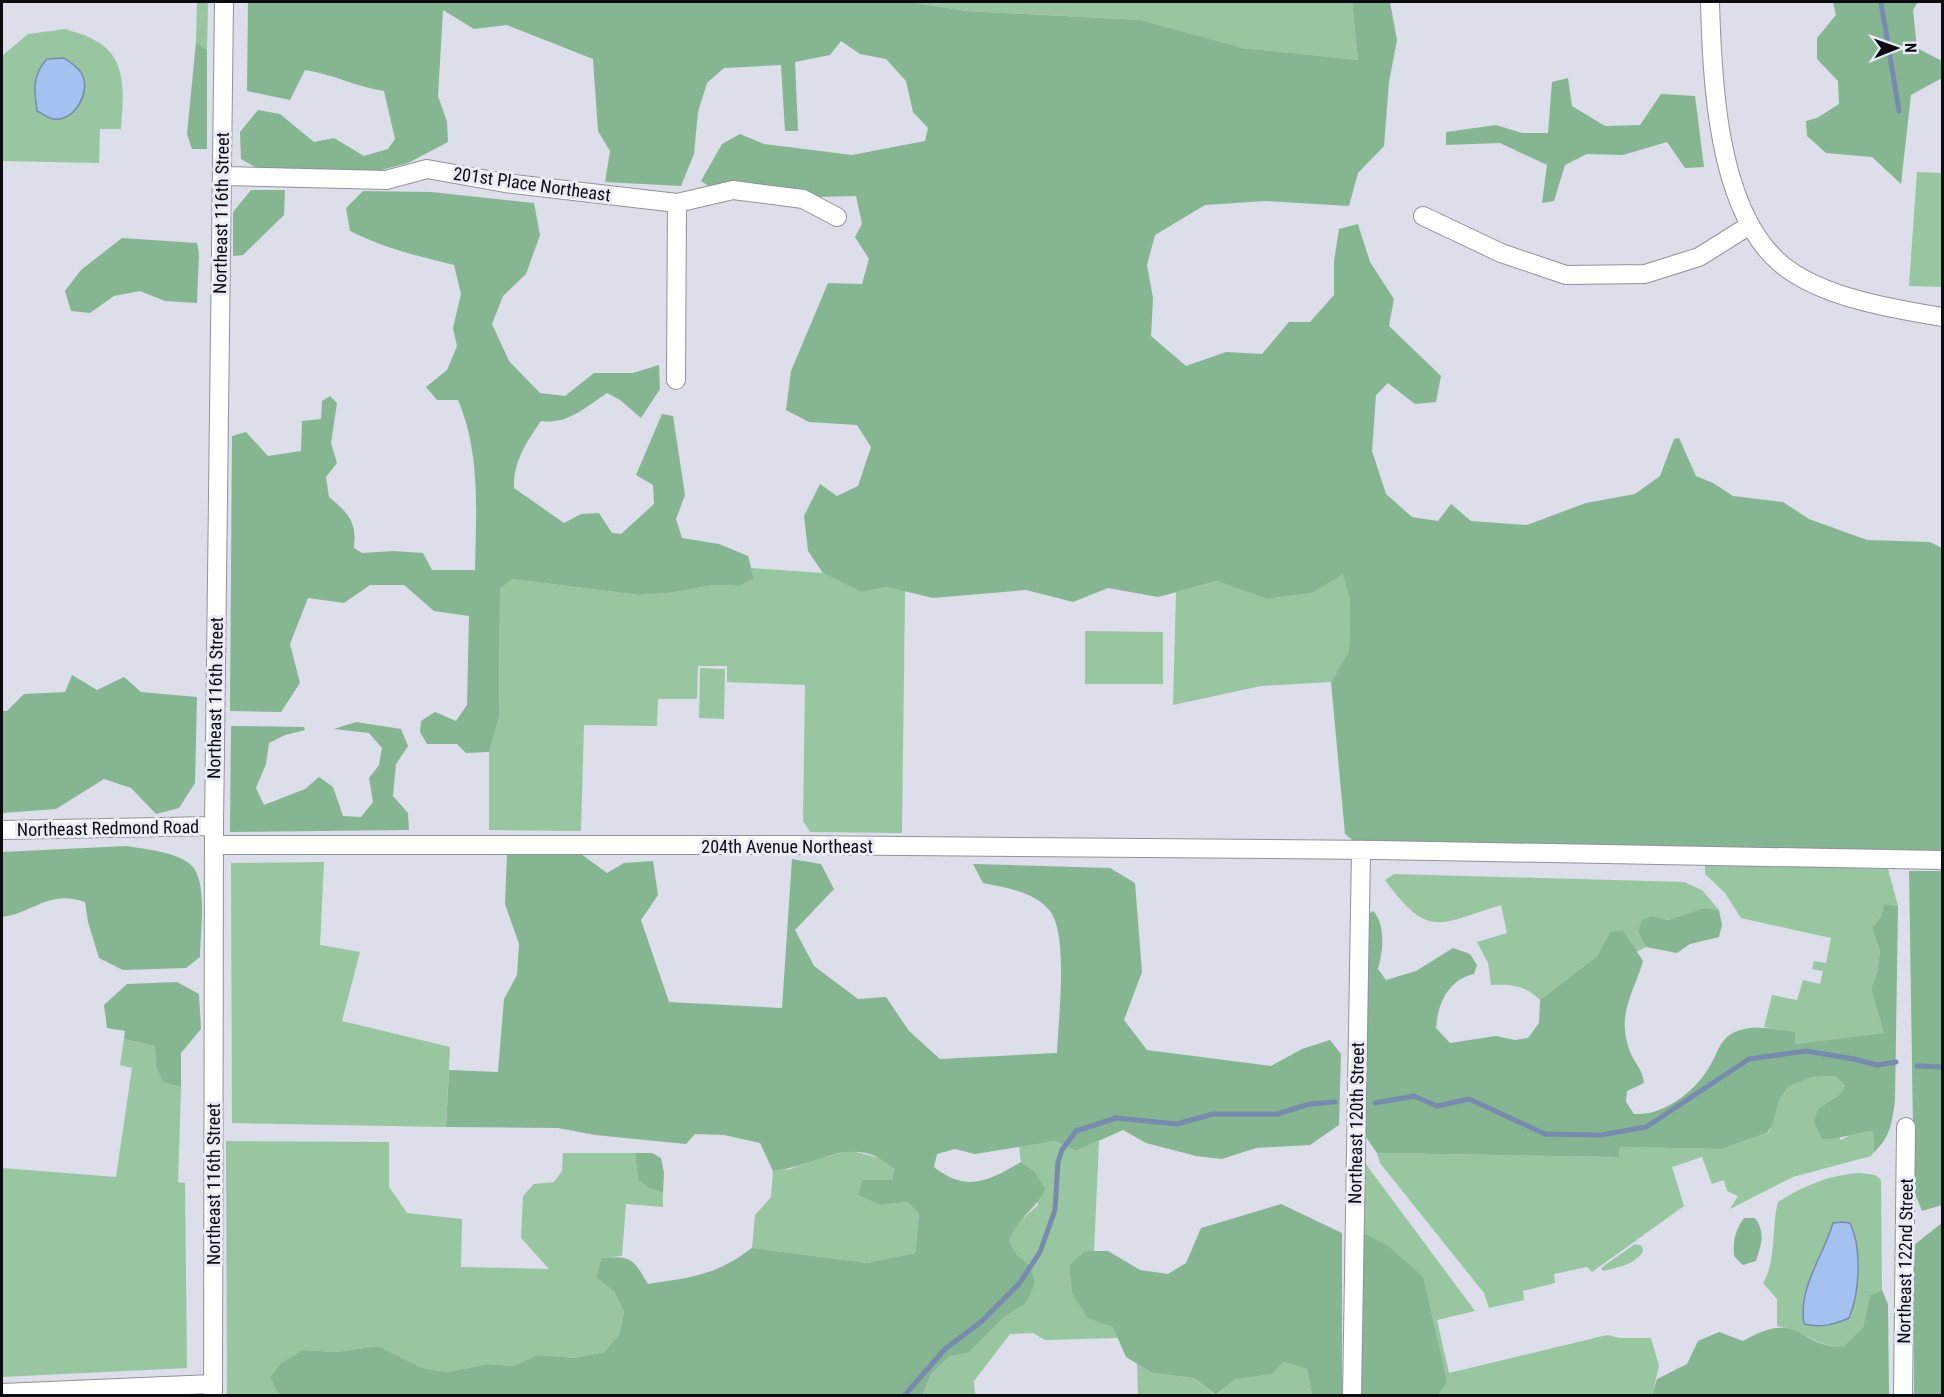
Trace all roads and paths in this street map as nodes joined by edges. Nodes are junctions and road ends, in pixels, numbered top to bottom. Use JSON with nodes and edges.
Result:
{"nodes":[{"id":1,"x":224,"y":2,"type":"edge"},
{"id":2,"x":1710,"y":2,"type":"edge"},
{"id":3,"x":222,"y":176,"type":"junction"},
{"id":4,"x":677,"y":203,"type":"junction"},
{"id":5,"x":1423,"y":216,"type":"dead end"},
{"id":6,"x":837,"y":217,"type":"dead end"},
{"id":7,"x":1750,"y":225,"type":"junction"},
{"id":8,"x":1942,"y":317,"type":"edge"},
{"id":9,"x":676,"y":380,"type":"dead end"},
{"id":10,"x":213,"y":826,"type":"junction"},
{"id":11,"x":2,"y":830,"type":"edge"},
{"id":12,"x":214,"y":845,"type":"junction"},
{"id":13,"x":1360,"y":850,"type":"junction"},
{"id":14,"x":1942,"y":860,"type":"edge"},
{"id":15,"x":1906,"y":1127,"type":"dead end"},
{"id":16,"x":212,"y":1390,"type":"edge"},
{"id":17,"x":2,"y":1393,"type":"edge"},
{"id":18,"x":1352,"y":1395,"type":"edge"},
{"id":19,"x":1903,"y":1395,"type":"edge"}],
"edges":[{"from":1,"to":3,"type":"street","name":"Northeast 116th Street"},
{"from":2,"to":7,"type":"street"},
{"from":3,"to":4,"type":"street","name":"201st Place Northeast"},
{"from":3,"to":10,"type":"street","name":"Northeast 116th Street"},
{"from":4,"to":6,"type":"street","name":"201st Place Northeast"},
{"from":4,"to":9,"type":"street"},
{"from":5,"to":7,"type":"street"},
{"from":7,"to":8,"type":"street"},
{"from":10,"to":11,"type":"street","name":"Northeast Redmond Road"},
{"from":10,"to":12,"type":"street","name":"Northeast 116th Street"},
{"from":12,"to":13,"type":"street","name":"204th Avenue Northeast"},
{"from":12,"to":16,"type":"street","name":"Northeast 116th Street"},
{"from":13,"to":14,"type":"street","name":"204th Avenue Northeast"},
{"from":13,"to":18,"type":"street","name":"Northeast 120th Street"},
{"from":15,"to":19,"type":"street","name":"Northeast 122nd Street"},
{"from":16,"to":17,"type":"street"}]}
